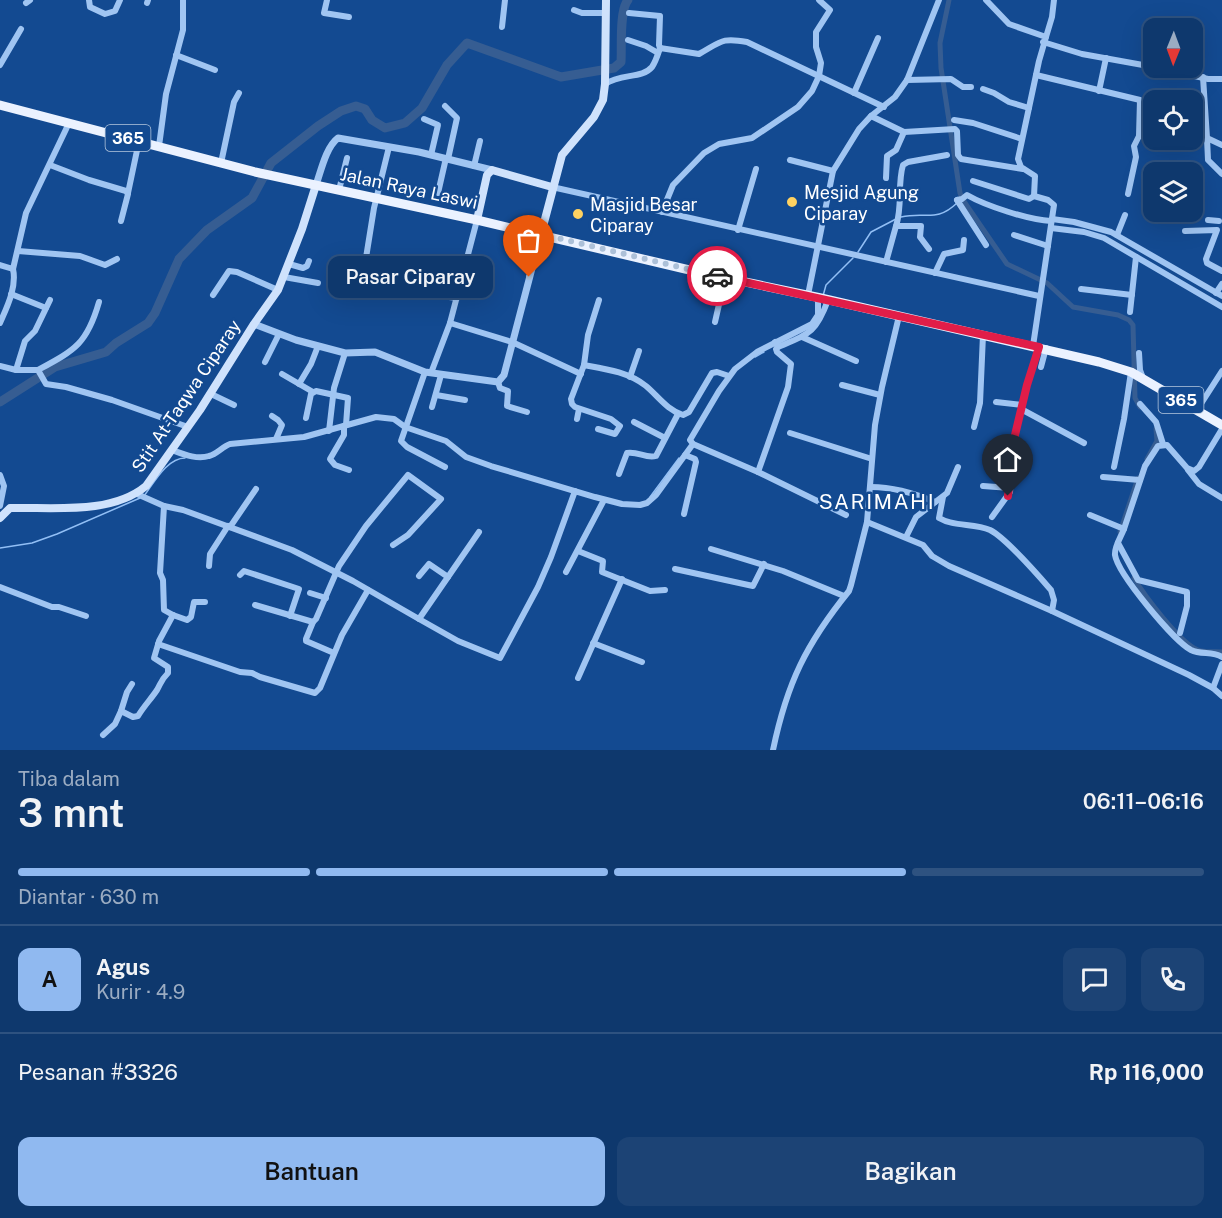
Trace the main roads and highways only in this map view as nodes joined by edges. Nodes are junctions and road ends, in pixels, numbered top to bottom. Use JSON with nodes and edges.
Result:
{"nodes":[{"id":1,"x":606,"y":0,"type":"edge"},
{"id":2,"x":0,"y":105,"type":"edge"},
{"id":3,"x":316,"y":185,"type":"junction"},
{"id":4,"x":552,"y":187,"type":"junction"},
{"id":5,"x":477,"y":220,"type":"junction"},
{"id":6,"x":541,"y":234,"type":"junction"},
{"id":7,"x":1222,"y":427,"type":"edge"},
{"id":8,"x":0,"y":518,"type":"edge"}],
"edges":[{"from":1,"to":4,"type":"main road"},
{"from":2,"to":3,"type":"main road","name":"Jalan Raya Laswi","number":"365"},
{"from":3,"to":5,"type":"main road","name":"Jalan Raya Laswi","number":"365"},
{"from":3,"to":8,"type":"main road","name":"Stit At-Taqwa Ciparay"},
{"from":4,"to":5,"type":"main road"},
{"from":4,"to":6,"type":"main road"},
{"from":5,"to":6,"type":"main road","name":"Jalan Raya Laswi","number":"365"},
{"from":6,"to":7,"type":"main road","name":"Jalan Raya Laswi","number":"365"}]}
